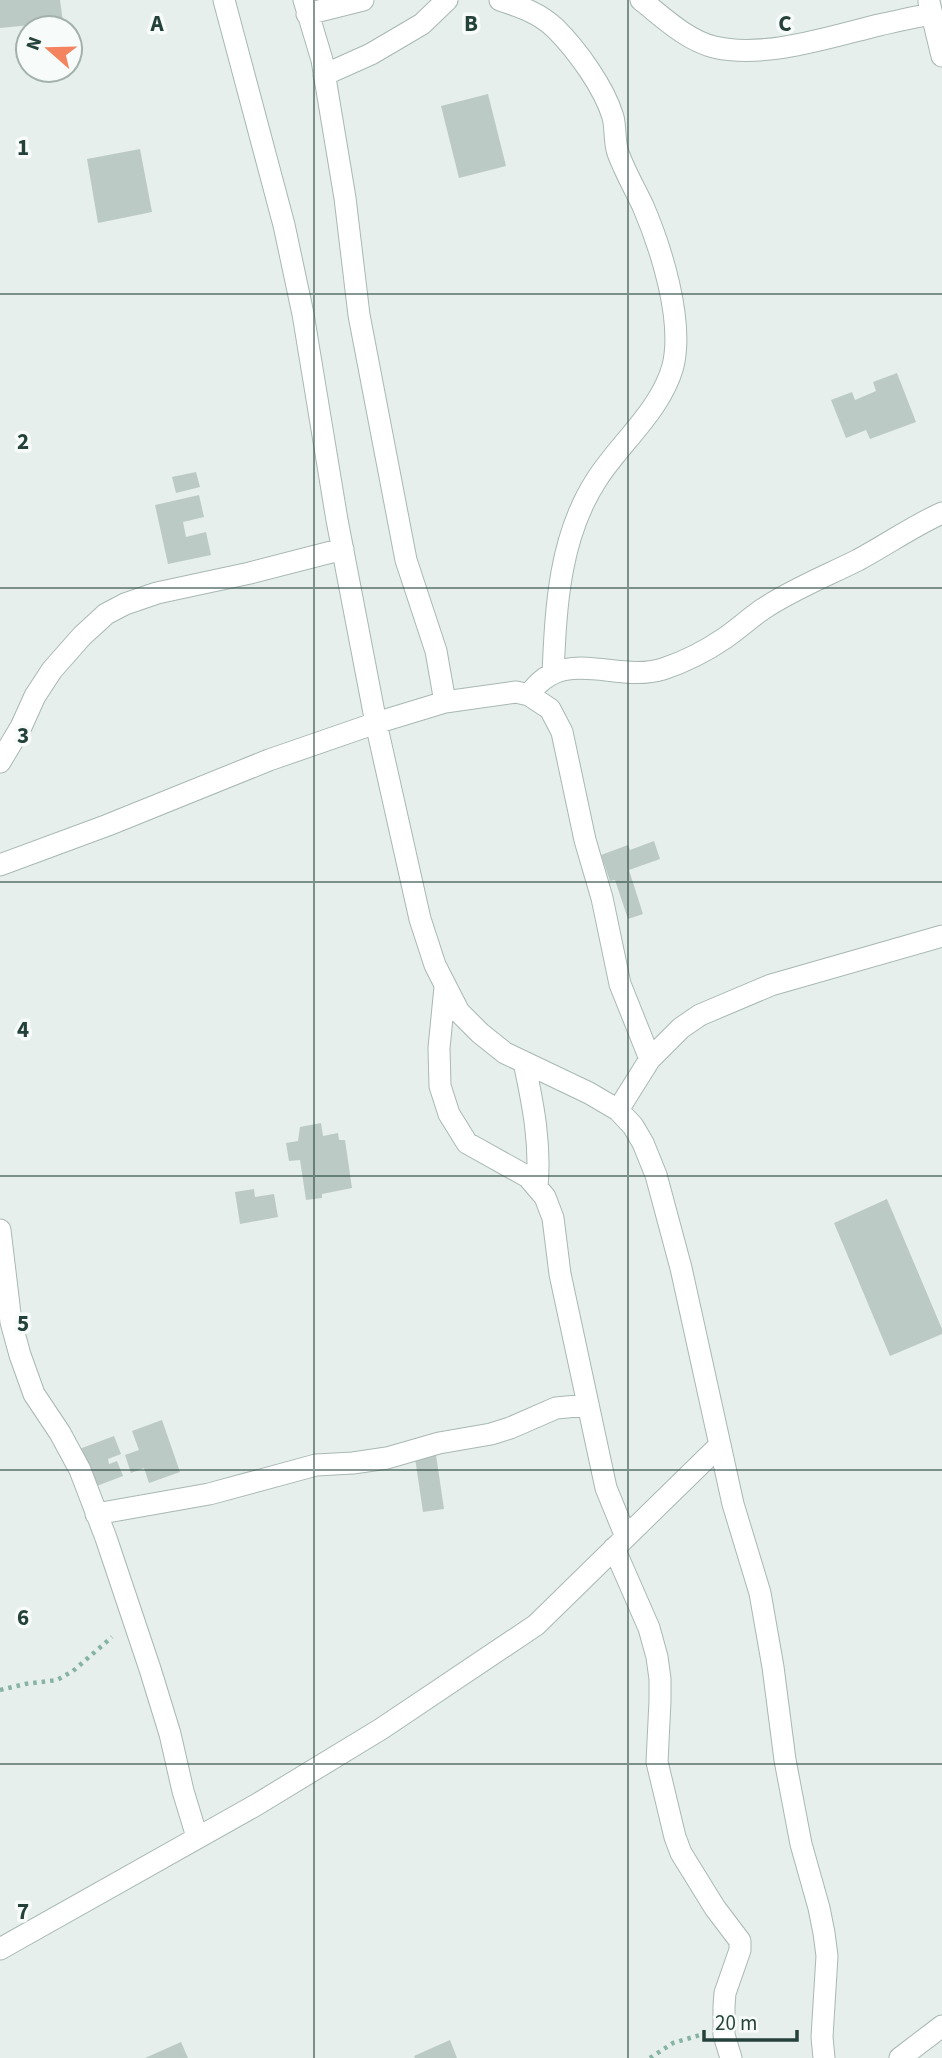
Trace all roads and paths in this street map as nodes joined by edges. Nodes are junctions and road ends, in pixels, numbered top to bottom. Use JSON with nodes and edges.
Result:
{"nodes":[{"id":1,"x":223,"y":0,"type":"edge"},
{"id":2,"x":363,"y":0,"type":"edge"},
{"id":3,"x":447,"y":0,"type":"edge"},
{"id":4,"x":500,"y":0,"type":"edge"},
{"id":5,"x":641,"y":0,"type":"edge"},
{"id":6,"x":305,"y":7,"type":"edge"},
{"id":7,"x":931,"y":7,"type":"edge"},
{"id":8,"x":942,"y":56,"type":"edge"},
{"id":9,"x":324,"y":75,"type":"junction"},
{"id":10,"x":942,"y":513,"type":"edge"},
{"id":11,"x":343,"y":549,"type":"junction"},
{"id":12,"x":553,"y":673,"type":"junction"},
{"id":13,"x":529,"y":695,"type":"junction"},
{"id":14,"x":444,"y":702,"type":"junction"},
{"id":15,"x":376,"y":723,"type":"junction"},
{"id":16,"x":0,"y":762,"type":"edge"},
{"id":17,"x":0,"y":865,"type":"edge"},
{"id":18,"x":942,"y":936,"type":"edge"},
{"id":19,"x":445,"y":986,"type":"junction"},
{"id":20,"x":650,"y":1059,"type":"junction"},
{"id":21,"x":524,"y":1062,"type":"junction"},
{"id":22,"x":618,"y":1111,"type":"junction"},
{"id":23,"x":537,"y":1187,"type":"junction"},
{"id":24,"x":0,"y":1230,"type":"edge"},
{"id":25,"x":588,"y":1405,"type":"junction"},
{"id":26,"x":719,"y":1446,"type":"junction"},
{"id":27,"x":96,"y":1514,"type":"junction"},
{"id":28,"x":620,"y":1543,"type":"junction"},
{"id":29,"x":133,"y":1620,"type":"junction"},
{"id":30,"x":0,"y":1690,"type":"edge"},
{"id":31,"x":197,"y":1837,"type":"junction"},
{"id":32,"x":0,"y":1949,"type":"edge"},
{"id":33,"x":942,"y":2026,"type":"edge"},
{"id":34,"x":724,"y":2035,"type":"junction"},
{"id":35,"x":650,"y":2058,"type":"edge"},
{"id":36,"x":731,"y":2058,"type":"edge"},
{"id":37,"x":824,"y":2058,"type":"edge"},
{"id":38,"x":900,"y":2058,"type":"edge"}],
"edges":[{"from":1,"to":11,"type":"street"},
{"from":2,"to":6,"type":"street"},
{"from":3,"to":9,"type":"street"},
{"from":4,"to":12,"type":"street"},
{"from":5,"to":7,"type":"street"},
{"from":6,"to":9,"type":"street"},
{"from":7,"to":8,"type":"street"},
{"from":9,"to":14,"type":"street"},
{"from":10,"to":12,"type":"street"},
{"from":11,"to":15,"type":"street"},
{"from":11,"to":16,"type":"street"},
{"from":12,"to":13,"type":"street"},
{"from":13,"to":14,"type":"street"},
{"from":13,"to":20,"type":"street"},
{"from":14,"to":15,"type":"street"},
{"from":15,"to":17,"type":"street"},
{"from":15,"to":19,"type":"street"},
{"from":18,"to":20,"type":"street"},
{"from":19,"to":21,"type":"street"},
{"from":19,"to":23,"type":"street"},
{"from":20,"to":22,"type":"street"},
{"from":21,"to":22,"type":"street"},
{"from":21,"to":23,"type":"street"},
{"from":22,"to":26,"type":"street"},
{"from":23,"to":25,"type":"street"},
{"from":24,"to":27,"type":"street"},
{"from":25,"to":27,"type":"street"},
{"from":25,"to":28,"type":"street"},
{"from":26,"to":28,"type":"street"},
{"from":26,"to":37,"type":"street"},
{"from":27,"to":29,"type":"street"},
{"from":28,"to":31,"type":"street"},
{"from":28,"to":34,"type":"street"},
{"from":29,"to":30,"type":"path"},
{"from":29,"to":31,"type":"street"},
{"from":31,"to":32,"type":"street"},
{"from":33,"to":38,"type":"street"},
{"from":34,"to":35,"type":"path"},
{"from":34,"to":36,"type":"street"}]}
